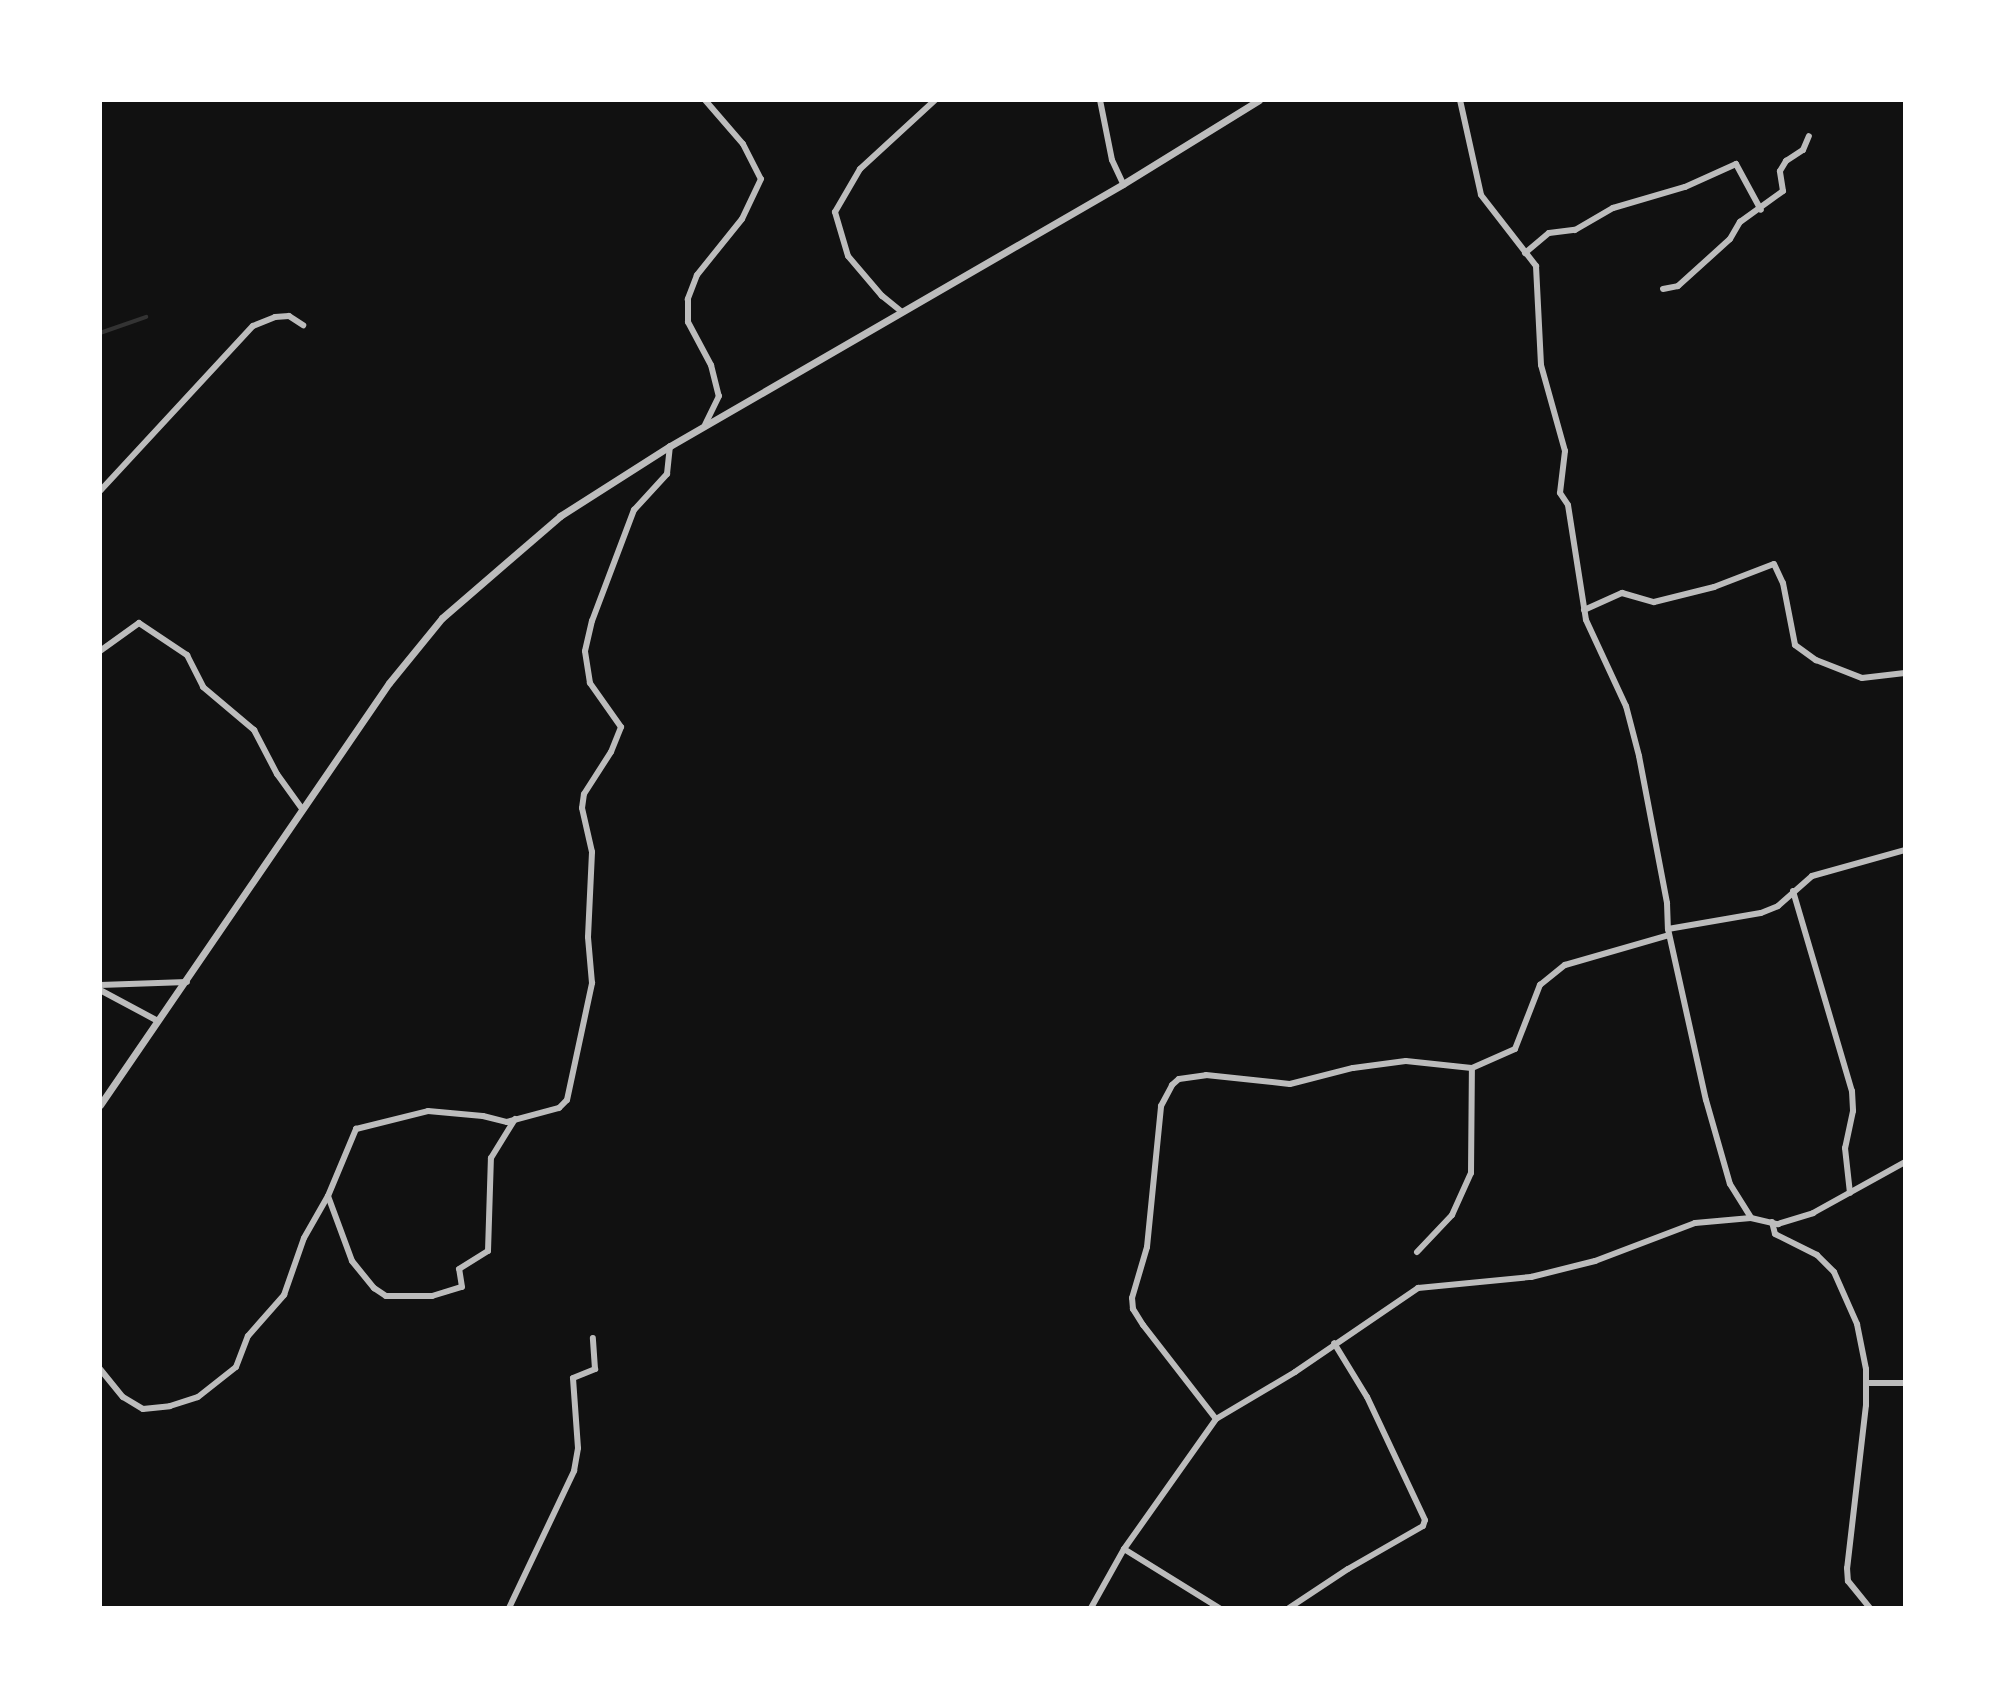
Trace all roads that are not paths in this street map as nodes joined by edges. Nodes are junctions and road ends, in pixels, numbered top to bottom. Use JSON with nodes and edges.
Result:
{"nodes":[{"id":1,"x":705,"y":100,"type":"edge"},
{"id":2,"x":935,"y":100,"type":"edge"},
{"id":3,"x":1100,"y":100,"type":"edge"},
{"id":4,"x":1259,"y":100,"type":"edge"},
{"id":5,"x":1460,"y":100,"type":"edge"},
{"id":6,"x":1809,"y":136,"type":"dead end"},
{"id":7,"x":1123,"y":184,"type":"junction"},
{"id":8,"x":1761,"y":210,"type":"junction"},
{"id":9,"x":1525,"y":253,"type":"junction"},
{"id":10,"x":1663,"y":289,"type":"dead end"},
{"id":11,"x":902,"y":312,"type":"junction"},
{"id":12,"x":303,"y":325,"type":"dead end"},
{"id":13,"x":705,"y":425,"type":"junction"},
{"id":14,"x":670,"y":446,"type":"junction"},
{"id":15,"x":100,"y":491,"type":"edge"},
{"id":16,"x":1584,"y":610,"type":"junction"},
{"id":17,"x":100,"y":651,"type":"edge"},
{"id":18,"x":1905,"y":673,"type":"edge"},
{"id":19,"x":303,"y":810,"type":"junction"},
{"id":20,"x":1905,"y":850,"type":"edge"},
{"id":21,"x":1793,"y":891,"type":"junction"},
{"id":22,"x":1669,"y":932,"type":"junction"},
{"id":23,"x":187,"y":982,"type":"junction"},
{"id":24,"x":100,"y":987,"type":"edge"},
{"id":25,"x":156,"y":1020,"type":"junction"},
{"id":26,"x":1472,"y":1068,"type":"junction"},
{"id":27,"x":100,"y":1105,"type":"edge"},
{"id":28,"x":515,"y":1119,"type":"junction"},
{"id":29,"x":1905,"y":1155,"type":"edge"},
{"id":30,"x":1903,"y":1164,"type":"edge"},
{"id":31,"x":1850,"y":1193,"type":"junction"},
{"id":32,"x":328,"y":1196,"type":"junction"},
{"id":33,"x":1751,"y":1218,"type":"junction"},
{"id":34,"x":1772,"y":1222,"type":"junction"},
{"id":35,"x":1417,"y":1252,"type":"dead end"},
{"id":36,"x":593,"y":1338,"type":"dead end"},
{"id":37,"x":1334,"y":1343,"type":"junction"},
{"id":38,"x":100,"y":1369,"type":"edge"},
{"id":39,"x":1866,"y":1383,"type":"junction"},
{"id":40,"x":1905,"y":1383,"type":"edge"},
{"id":41,"x":1216,"y":1419,"type":"junction"},
{"id":42,"x":1124,"y":1549,"type":"junction"},
{"id":43,"x":509,"y":1608,"type":"edge"},
{"id":44,"x":1091,"y":1608,"type":"edge"},
{"id":45,"x":1219,"y":1608,"type":"edge"},
{"id":46,"x":1289,"y":1608,"type":"edge"},
{"id":47,"x":1870,"y":1608,"type":"edge"}],
"edges":[{"from":1,"to":13,"type":"street"},
{"from":2,"to":11,"type":"street"},
{"from":3,"to":7,"type":"street"},
{"from":4,"to":7,"type":"street"},
{"from":5,"to":9,"type":"street"},
{"from":6,"to":8,"type":"street"},
{"from":7,"to":11,"type":"street"},
{"from":8,"to":9,"type":"street"},
{"from":8,"to":10,"type":"street"},
{"from":9,"to":16,"type":"street"},
{"from":11,"to":13,"type":"street"},
{"from":12,"to":15,"type":"street"},
{"from":13,"to":14,"type":"street"},
{"from":14,"to":19,"type":"street"},
{"from":14,"to":28,"type":"street"},
{"from":16,"to":18,"type":"street"},
{"from":16,"to":22,"type":"street"},
{"from":17,"to":19,"type":"street"},
{"from":19,"to":23,"type":"street"},
{"from":20,"to":21,"type":"street"},
{"from":21,"to":22,"type":"street"},
{"from":21,"to":31,"type":"street"},
{"from":22,"to":26,"type":"street"},
{"from":22,"to":33,"type":"street"},
{"from":23,"to":24,"type":"street"},
{"from":23,"to":25,"type":"street"},
{"from":24,"to":25,"type":"street"},
{"from":25,"to":27,"type":"street"},
{"from":26,"to":35,"type":"street"},
{"from":26,"to":41,"type":"street"},
{"from":28,"to":32,"type":"street"},
{"from":28,"to":32,"type":"street"},
{"from":29,"to":30,"type":"street"},
{"from":30,"to":31,"type":"street"},
{"from":31,"to":34,"type":"street"},
{"from":32,"to":38,"type":"street"},
{"from":33,"to":34,"type":"street"},
{"from":33,"to":37,"type":"street"},
{"from":34,"to":39,"type":"street"},
{"from":36,"to":43,"type":"street"},
{"from":37,"to":41,"type":"street"},
{"from":37,"to":46,"type":"street"},
{"from":39,"to":40,"type":"street"},
{"from":39,"to":47,"type":"street"},
{"from":41,"to":42,"type":"street"},
{"from":42,"to":44,"type":"street"},
{"from":42,"to":45,"type":"street"}]}
